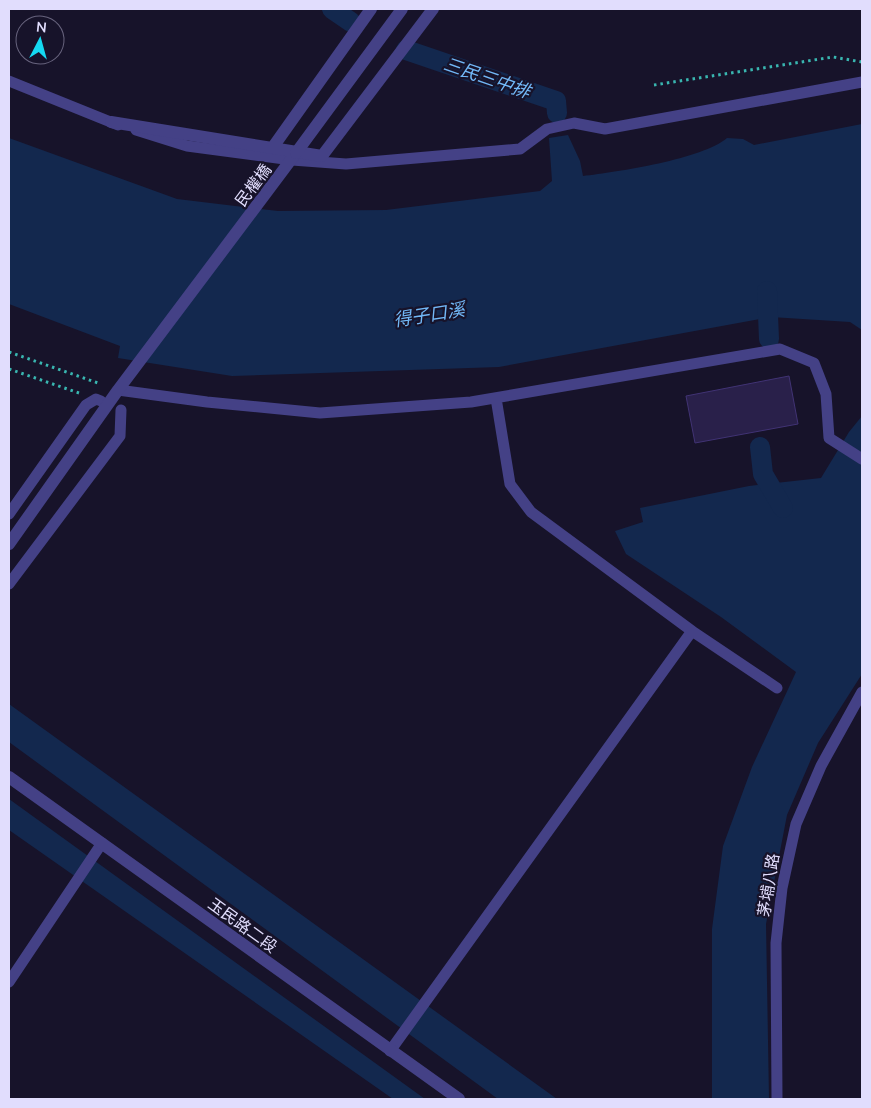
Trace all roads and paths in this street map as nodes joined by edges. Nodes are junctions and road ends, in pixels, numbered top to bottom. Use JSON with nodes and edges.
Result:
{"nodes":[{"id":1,"x":371,"y":9,"type":"edge"},
{"id":2,"x":402,"y":9,"type":"edge"},
{"id":3,"x":433,"y":9,"type":"edge"},
{"id":4,"x":862,"y":62,"type":"edge"},
{"id":5,"x":9,"y":81,"type":"edge"},
{"id":6,"x":862,"y":82,"type":"edge"},
{"id":7,"x":654,"y":85,"type":"dead end"},
{"id":8,"x":111,"y":122,"type":"junction"},
{"id":9,"x":273,"y":148,"type":"junction"},
{"id":10,"x":292,"y":160,"type":"junction"},
{"id":11,"x":9,"y":352,"type":"edge"},
{"id":12,"x":9,"y":369,"type":"edge"},
{"id":13,"x":118,"y":390,"type":"junction"},
{"id":14,"x":496,"y":398,"type":"junction"},
{"id":15,"x":98,"y":400,"type":"joint"},
{"id":16,"x":121,"y":410,"type":"dead end"},
{"id":17,"x":862,"y":459,"type":"edge"},
{"id":18,"x":9,"y":514,"type":"edge"},
{"id":19,"x":9,"y":544,"type":"edge"},
{"id":20,"x":9,"y":584,"type":"edge"},
{"id":21,"x":692,"y":631,"type":"junction"},
{"id":22,"x":777,"y":688,"type":"dead end"},
{"id":23,"x":862,"y":692,"type":"edge"},
{"id":24,"x":9,"y":777,"type":"edge"},
{"id":25,"x":102,"y":843,"type":"junction"},
{"id":26,"x":9,"y":982,"type":"edge"},
{"id":27,"x":390,"y":1051,"type":"junction"},
{"id":28,"x":459,"y":1099,"type":"edge"},
{"id":29,"x":777,"y":1099,"type":"edge"}],
"edges":[{"from":1,"to":9,"type":"street"},
{"from":2,"to":10,"type":"street","name":"民權橋","bridge":true},
{"from":3,"to":9,"type":"street"},
{"from":4,"to":7,"type":"path"},
{"from":5,"to":8,"type":"lane"},
{"from":6,"to":10,"type":"lane"},
{"from":8,"to":9,"type":"street"},
{"from":8,"to":10,"type":"lane"},
{"from":10,"to":13,"type":"street","name":"民權橋"},
{"from":11,"to":13,"type":"path"},
{"from":12,"to":15,"type":"path"},
{"from":13,"to":14,"type":"lane"},
{"from":13,"to":19,"type":"street","name":"民權橋"},
{"from":14,"to":17,"type":"lane"},
{"from":14,"to":21,"type":"lane"},
{"from":15,"to":18,"type":"lane"},
{"from":16,"to":20,"type":"lane"},
{"from":21,"to":22,"type":"lane"},
{"from":21,"to":27,"type":"lane"},
{"from":23,"to":29,"type":"lane","name":"茅埔八路"},
{"from":24,"to":25,"type":"street","name":"玉民路二段"},
{"from":25,"to":26,"type":"lane"},
{"from":25,"to":27,"type":"street","name":"玉民路二段"},
{"from":27,"to":28,"type":"street","name":"玉民路二段"}]}
